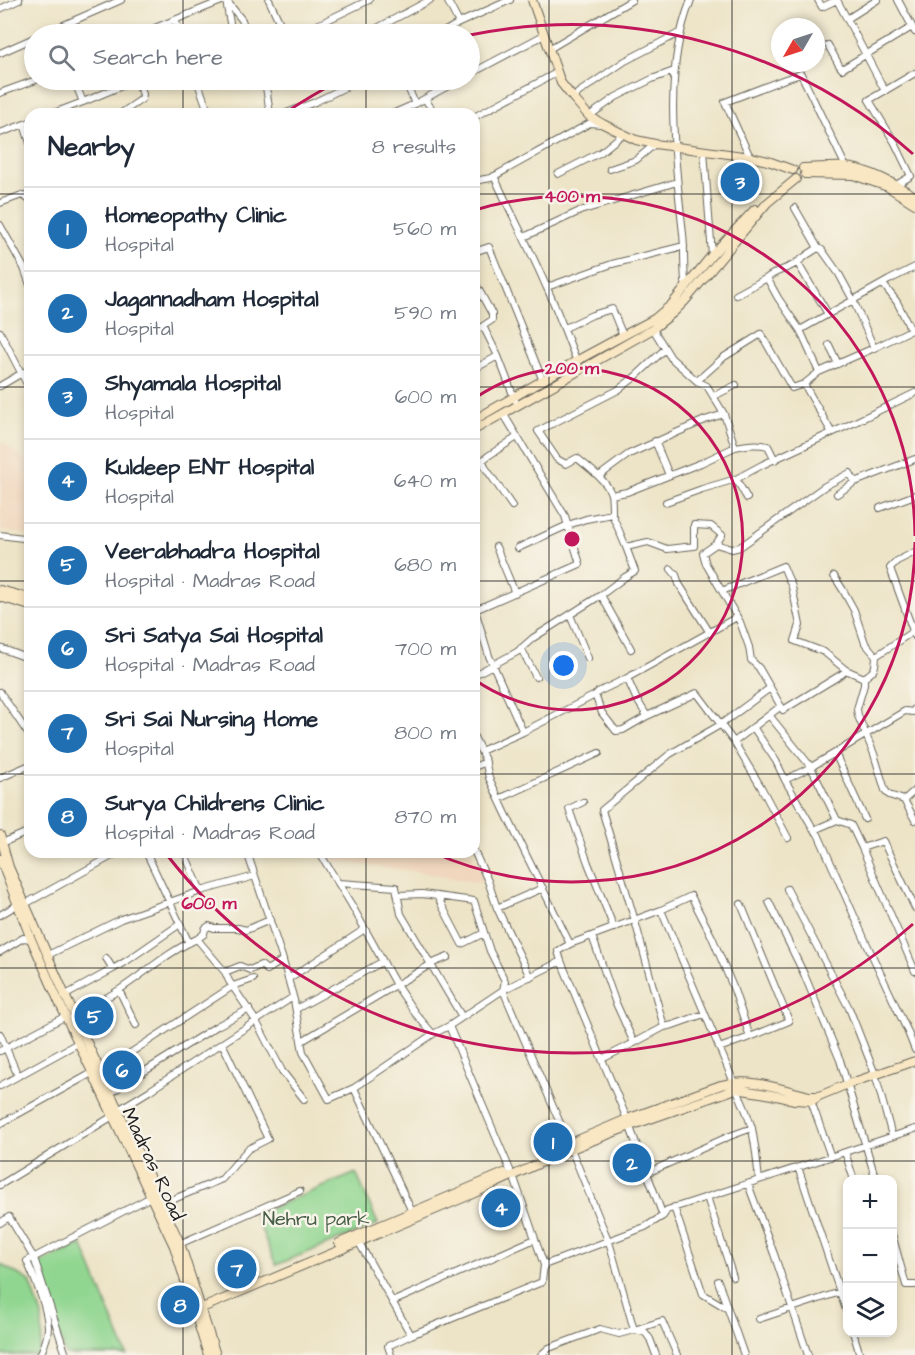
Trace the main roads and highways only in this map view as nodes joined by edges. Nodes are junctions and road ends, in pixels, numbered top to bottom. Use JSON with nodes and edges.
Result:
{"nodes":[{"id":1,"x":532,"y":0,"type":"edge"},
{"id":2,"x":804,"y":171,"type":"junction"},
{"id":3,"x":794,"y":174,"type":"junction"},
{"id":4,"x":915,"y":196,"type":"edge"},
{"id":5,"x":915,"y":204,"type":"edge"},
{"id":6,"x":688,"y":291,"type":"junction"},
{"id":7,"x":662,"y":317,"type":"junction"},
{"id":8,"x":516,"y":401,"type":"junction"},
{"id":9,"x":480,"y":417,"type":"edge"},
{"id":10,"x":480,"y":426,"type":"edge"},
{"id":11,"x":0,"y":590,"type":"edge"},
{"id":12,"x":24,"y":596,"type":"edge"},
{"id":13,"x":0,"y":597,"type":"edge"},
{"id":14,"x":24,"y":604,"type":"edge"},
{"id":15,"x":1,"y":839,"type":"edge"},
{"id":16,"x":0,"y":859,"type":"edge"},
{"id":17,"x":7,"y":879,"type":"edge"},
{"id":18,"x":21,"y":904,"type":"junction"},
{"id":19,"x":62,"y":998,"type":"junction"},
{"id":20,"x":70,"y":1016,"type":"junction"},
{"id":21,"x":915,"y":1061,"type":"edge"},
{"id":22,"x":96,"y":1072,"type":"junction"},
{"id":23,"x":115,"y":1113,"type":"junction"},
{"id":24,"x":177,"y":1245,"type":"junction"},
{"id":25,"x":197,"y":1307,"type":"junction"},
{"id":26,"x":208,"y":1355,"type":"edge"},
{"id":27,"x":216,"y":1355,"type":"edge"}],
"edges":[{"from":1,"to":3,"type":"main road"},
{"from":2,"to":3,"type":"main road"},
{"from":2,"to":4,"type":"main road"},
{"from":2,"to":5,"type":"main road"},
{"from":3,"to":6,"type":"main road"},
{"from":3,"to":6,"type":"main road"},
{"from":6,"to":7,"type":"main road"},
{"from":7,"to":8,"type":"main road"},
{"from":7,"to":8,"type":"main road"},
{"from":8,"to":9,"type":"main road"},
{"from":8,"to":10,"type":"main road"},
{"from":11,"to":12,"type":"main road"},
{"from":13,"to":14,"type":"main road"},
{"from":15,"to":17,"type":"main road"},
{"from":16,"to":17,"type":"main road"},
{"from":17,"to":18,"type":"main road"},
{"from":18,"to":19,"type":"main road"},
{"from":18,"to":19,"type":"main road"},
{"from":19,"to":20,"type":"main road"},
{"from":20,"to":22,"type":"main road"},
{"from":20,"to":22,"type":"main road","name":"Madras Road"},
{"from":21,"to":25,"type":"main road"},
{"from":22,"to":23,"type":"main road","name":"Madras Road"},
{"from":22,"to":23,"type":"main road"},
{"from":23,"to":24,"type":"main road","name":"Madras Road"},
{"from":23,"to":24,"type":"main road"},
{"from":24,"to":25,"type":"main road","name":"Madras Road"},
{"from":25,"to":26,"type":"main road","name":"Madras Road"},
{"from":25,"to":27,"type":"main road"}]}
